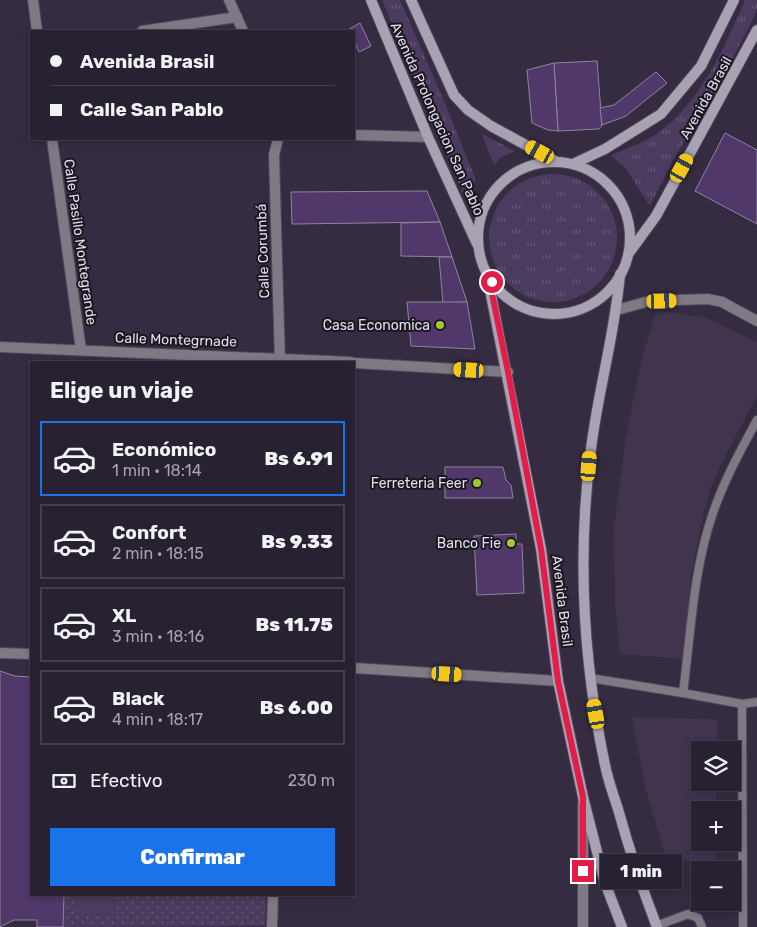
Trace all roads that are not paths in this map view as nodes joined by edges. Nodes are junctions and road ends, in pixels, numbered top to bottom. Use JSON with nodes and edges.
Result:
{"nodes":[{"id":1,"x":33,"y":0,"type":"edge"},
{"id":2,"x":229,"y":0,"type":"edge"},
{"id":3,"x":370,"y":0,"type":"edge"},
{"id":4,"x":411,"y":0,"type":"edge"},
{"id":5,"x":734,"y":0,"type":"edge"},
{"id":6,"x":238,"y":17,"type":"junction"},
{"id":7,"x":37,"y":30,"type":"edge"},
{"id":8,"x":149,"y":30,"type":"edge"},
{"id":9,"x":242,"y":30,"type":"edge"},
{"id":10,"x":757,"y":30,"type":"edge"},
{"id":11,"x":355,"y":135,"type":"edge"},
{"id":12,"x":428,"y":137,"type":"junction"},
{"id":13,"x":52,"y":140,"type":"edge"},
{"id":14,"x":278,"y":140,"type":"edge"},
{"id":15,"x":556,"y":162,"type":"junction"},
{"id":16,"x":573,"y":164,"type":"junction"},
{"id":17,"x":479,"y":250,"type":"junction"},
{"id":18,"x":628,"y":253,"type":"junction"},
{"id":19,"x":488,"y":274,"type":"junction"},
{"id":20,"x":620,"y":274,"type":"junction"},
{"id":21,"x":617,"y":310,"type":"junction"},
{"id":22,"x":757,"y":321,"type":"edge"},
{"id":23,"x":0,"y":347,"type":"edge"},
{"id":24,"x":81,"y":350,"type":"junction"},
{"id":25,"x":280,"y":360,"type":"edge"},
{"id":26,"x":304,"y":361,"type":"edge"},
{"id":27,"x":355,"y":363,"type":"edge"},
{"id":28,"x":508,"y":372,"type":"junction"},
{"id":29,"x":757,"y":420,"type":"edge"},
{"id":30,"x":0,"y":653,"type":"edge"},
{"id":31,"x":30,"y":654,"type":"edge"},
{"id":32,"x":355,"y":668,"type":"edge"},
{"id":33,"x":590,"y":678,"type":"junction"},
{"id":34,"x":558,"y":681,"type":"junction"},
{"id":35,"x":683,"y":693,"type":"junction"},
{"id":36,"x":757,"y":702,"type":"edge"},
{"id":37,"x":742,"y":704,"type":"junction"},
{"id":38,"x":583,"y":797,"type":"junction"},
{"id":39,"x":273,"y":896,"type":"edge"},
{"id":40,"x":657,"y":926,"type":"edge"},
{"id":41,"x":272,"y":927,"type":"edge"},
{"id":42,"x":583,"y":927,"type":"edge"},
{"id":43,"x":622,"y":927,"type":"edge"},
{"id":44,"x":702,"y":927,"type":"edge"},
{"id":45,"x":743,"y":927,"type":"edge"}],
"edges":[{"from":1,"to":7,"type":"street"},
{"from":2,"to":6,"type":"street"},
{"from":3,"to":12,"type":"main road","name":"Avenida Prolongacion San Pablo"},
{"from":4,"to":15,"type":"main road","name":"Avenida Prolongacion San Pablo"},
{"from":5,"to":16,"type":"main road","name":"Avenida Brasil"},
{"from":6,"to":8,"type":"street"},
{"from":6,"to":9,"type":"street"},
{"from":10,"to":18,"type":"main road","name":"Avenida Brasil"},
{"from":11,"to":12,"type":"street"},
{"from":12,"to":17,"type":"main road","name":"Avenida Prolongacion San Pablo"},
{"from":13,"to":24,"type":"street","name":"Calle Pasillo Montegrande"},
{"from":14,"to":25,"type":"street","name":"Calle Corumbá"},
{"from":15,"to":16,"type":"main road"},
{"from":15,"to":17,"type":"main road"},
{"from":16,"to":18,"type":"main road"},
{"from":17,"to":19,"type":"main road"},
{"from":18,"to":20,"type":"main road"},
{"from":19,"to":20,"type":"main road"},
{"from":19,"to":28,"type":"main road","name":"Avenida Brasil"},
{"from":20,"to":21,"type":"main road","name":"Avenida Brasil"},
{"from":21,"to":22,"type":"street"},
{"from":21,"to":33,"type":"main road","name":"Avenida Brasil"},
{"from":23,"to":24,"type":"street","name":"Calle Montegrnade"},
{"from":24,"to":25,"type":"street","name":"Calle Montegrnade"},
{"from":25,"to":26,"type":"street","name":"Calle Montegrnade"},
{"from":27,"to":28,"type":"street","name":"Calle Montegrnade"},
{"from":28,"to":34,"type":"main road","name":"Avenida Brasil"},
{"from":29,"to":35,"type":"lane"},
{"from":30,"to":31,"type":"street"},
{"from":32,"to":34,"type":"street"},
{"from":33,"to":35,"type":"lane"},
{"from":33,"to":40,"type":"main road","name":"Avenida Brasil"},
{"from":34,"to":38,"type":"main road","name":"Avenida Brasil"},
{"from":35,"to":37,"type":"lane"},
{"from":36,"to":37,"type":"lane"},
{"from":37,"to":45,"type":"lane"},
{"from":38,"to":42,"type":"street"},
{"from":38,"to":43,"type":"main road","name":"Avenida Brasil"},
{"from":39,"to":41,"type":"street"},
{"from":40,"to":44,"type":"lane"}]}
